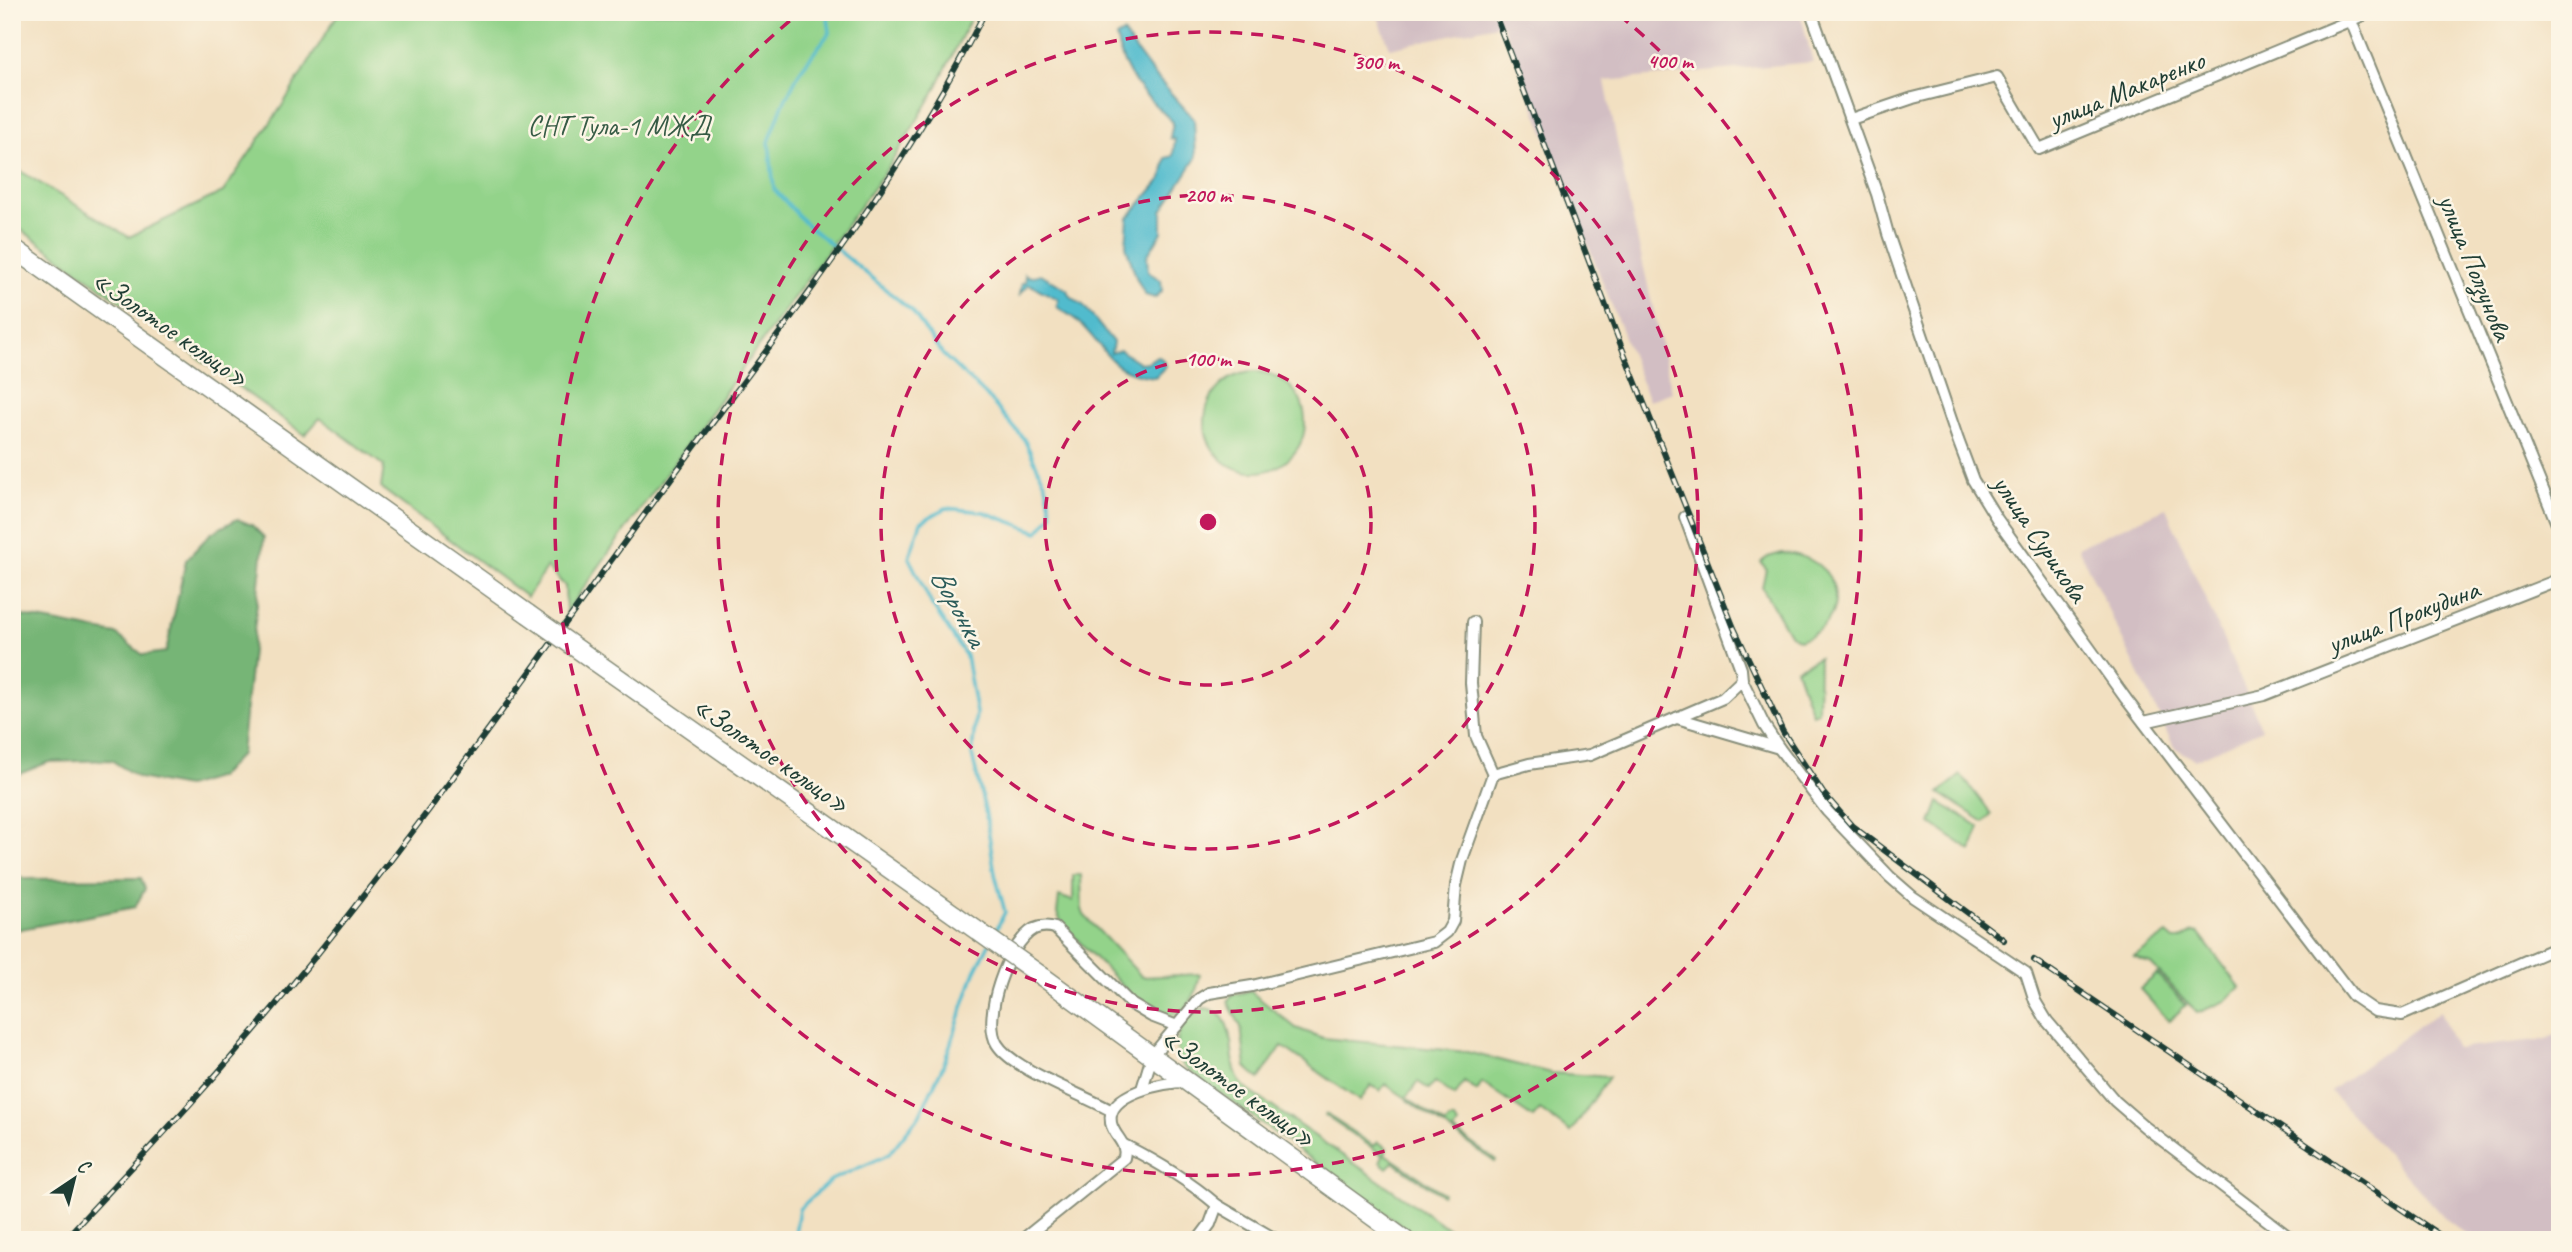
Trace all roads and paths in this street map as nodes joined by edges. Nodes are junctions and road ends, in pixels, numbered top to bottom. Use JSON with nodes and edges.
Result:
{"nodes":[{"id":1,"x":1811,"y":12,"type":"edge"},
{"id":2,"x":2371,"y":12,"type":"edge"},
{"id":3,"x":2351,"y":20,"type":"junction"},
{"id":4,"x":1851,"y":119,"type":"junction"},
{"id":5,"x":12,"y":247,"type":"edge"},
{"id":6,"x":1685,"y":517,"type":"dead end"},
{"id":7,"x":2560,"y":531,"type":"edge"},
{"id":8,"x":2560,"y":579,"type":"edge"},
{"id":9,"x":1473,"y":622,"type":"dead end"},
{"id":10,"x":1742,"y":680,"type":"junction"},
{"id":11,"x":1676,"y":719,"type":"junction"},
{"id":12,"x":2144,"y":722,"type":"junction"},
{"id":13,"x":1779,"y":748,"type":"junction"},
{"id":14,"x":1493,"y":774,"type":"junction"},
{"id":15,"x":2560,"y":946,"type":"edge"},
{"id":16,"x":1177,"y":1026,"type":"junction"},
{"id":17,"x":1152,"y":1056,"type":"junction"},
{"id":18,"x":1187,"y":1082,"type":"junction"},
{"id":19,"x":1142,"y":1089,"type":"junction"},
{"id":20,"x":1112,"y":1111,"type":"junction"},
{"id":21,"x":1124,"y":1145,"type":"junction"},
{"id":22,"x":1217,"y":1205,"type":"junction"},
{"id":23,"x":1022,"y":1240,"type":"edge"},
{"id":24,"x":1198,"y":1240,"type":"edge"},
{"id":25,"x":1277,"y":1240,"type":"edge"},
{"id":26,"x":1405,"y":1240,"type":"edge"},
{"id":27,"x":2293,"y":1240,"type":"edge"}],
"edges":[{"from":1,"to":4,"type":"street","name":"улица Сурикова"},
{"from":2,"to":3,"type":"street","name":"улица Макаренко"},
{"from":3,"to":4,"type":"street","name":"улица Макаренко"},
{"from":3,"to":7,"type":"street","name":"улица Ползунова"},
{"from":4,"to":12,"type":"street","name":"улица Сурикова"},
{"from":5,"to":17,"type":"main road","name":"«Золотое кольцо»","bridge":true},
{"from":6,"to":10,"type":"street"},
{"from":8,"to":12,"type":"street","name":"улица Прокудина"},
{"from":9,"to":14,"type":"street"},
{"from":10,"to":11,"type":"street"},
{"from":10,"to":13,"type":"street"},
{"from":11,"to":13,"type":"street"},
{"from":11,"to":14,"type":"street"},
{"from":12,"to":15,"type":"street","name":"улица Сурикова"},
{"from":13,"to":27,"type":"street"},
{"from":14,"to":16,"type":"street"},
{"from":16,"to":17,"type":"street"},
{"from":16,"to":20,"type":"street"},
{"from":17,"to":18,"type":"main road","name":"«Золотое кольцо»"},
{"from":17,"to":19,"type":"street"},
{"from":18,"to":19,"type":"street"},
{"from":18,"to":26,"type":"main road","name":"«Золотое кольцо»"},
{"from":19,"to":20,"type":"street"},
{"from":20,"to":21,"type":"street"},
{"from":21,"to":22,"type":"street"},
{"from":21,"to":23,"type":"street"},
{"from":22,"to":24,"type":"street"},
{"from":22,"to":25,"type":"street"}]}
